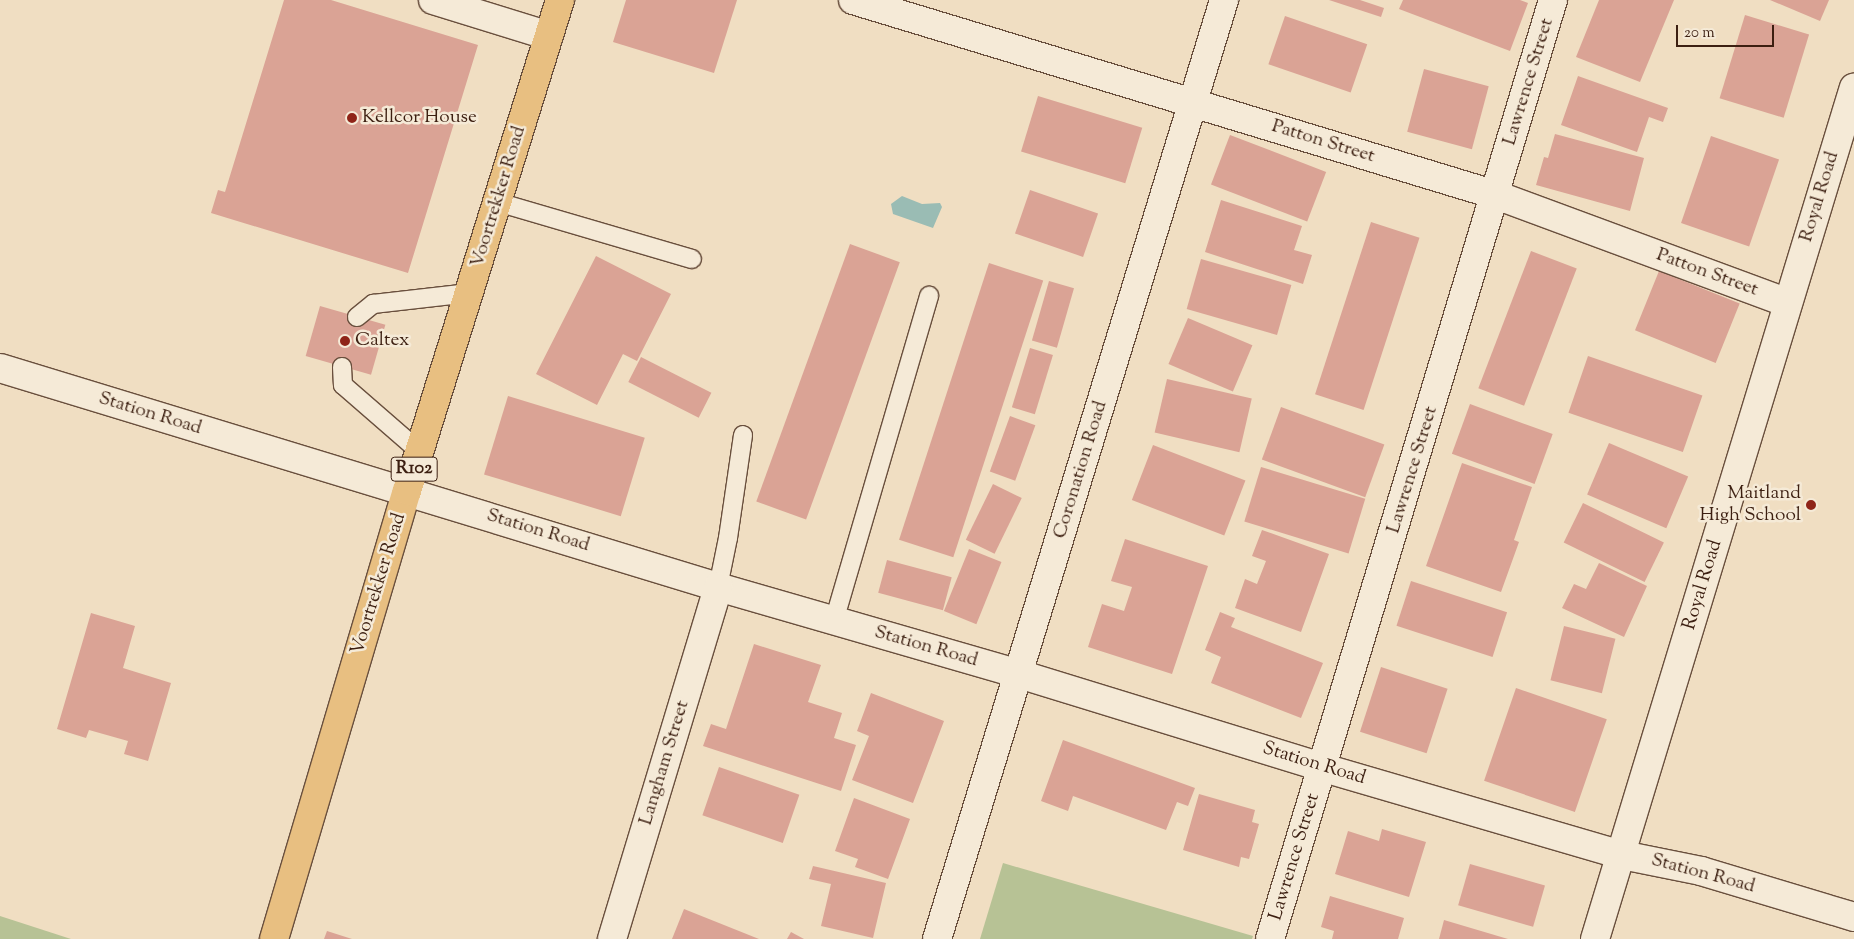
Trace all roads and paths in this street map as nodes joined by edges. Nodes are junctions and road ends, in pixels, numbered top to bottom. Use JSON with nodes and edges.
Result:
{"nodes":[{"id":1,"x":432,"y":0,"type":"edge"},
{"id":2,"x":560,"y":0,"type":"edge"},
{"id":3,"x":853,"y":0,"type":"edge"},
{"id":4,"x":1224,"y":0,"type":"edge"},
{"id":5,"x":1553,"y":0,"type":"edge"},
{"id":6,"x":549,"y":36,"type":"junction"},
{"id":7,"x":1854,"y":88,"type":"edge"},
{"id":8,"x":1193,"y":102,"type":"junction"},
{"id":9,"x":1496,"y":194,"type":"junction"},
{"id":10,"x":497,"y":202,"type":"junction"},
{"id":11,"x":692,"y":259,"type":"dead end"},
{"id":12,"x":469,"y":293,"type":"junction"},
{"id":13,"x":929,"y":296,"type":"dead end"},
{"id":14,"x":1788,"y":303,"type":"junction"},
{"id":15,"x":357,"y":317,"type":"dead end"},
{"id":16,"x":342,"y":367,"type":"dead end"},
{"id":17,"x":0,"y":368,"type":"edge"},
{"id":18,"x":743,"y":435,"type":"dead end"},
{"id":19,"x":419,"y":452,"type":"junction"},
{"id":20,"x":407,"y":491,"type":"junction"},
{"id":21,"x":718,"y":587,"type":"junction"},
{"id":22,"x":834,"y":620,"type":"junction"},
{"id":23,"x":1019,"y":674,"type":"junction"},
{"id":24,"x":1324,"y":768,"type":"junction"},
{"id":25,"x":1622,"y":855,"type":"junction"},
{"id":26,"x":1854,"y":917,"type":"edge"},
{"id":27,"x":274,"y":939,"type":"edge"},
{"id":28,"x":612,"y":939,"type":"edge"},
{"id":29,"x":937,"y":939,"type":"edge"},
{"id":30,"x":1270,"y":939,"type":"edge"},
{"id":31,"x":1595,"y":939,"type":"edge"}],
"edges":[{"from":1,"to":6,"type":"street"},
{"from":2,"to":6,"type":"main road","name":"Voortrekker Road","number":"R102"},
{"from":3,"to":8,"type":"street","name":"Patton Street"},
{"from":4,"to":8,"type":"street","name":"Coronation Road"},
{"from":5,"to":9,"type":"street","name":"Lawrence Street"},
{"from":6,"to":10,"type":"main road","name":"Voortrekker Road","number":"R102"},
{"from":7,"to":14,"type":"street","name":"Royal Road"},
{"from":8,"to":9,"type":"street","name":"Patton Street"},
{"from":8,"to":23,"type":"street","name":"Coronation Road"},
{"from":9,"to":14,"type":"street","name":"Patton Street"},
{"from":9,"to":24,"type":"street","name":"Lawrence Street"},
{"from":10,"to":11,"type":"lane"},
{"from":10,"to":12,"type":"main road","name":"Voortrekker Road","number":"R102"},
{"from":12,"to":15,"type":"lane"},
{"from":12,"to":19,"type":"main road","name":"Voortrekker Road","number":"R102"},
{"from":13,"to":22,"type":"lane"},
{"from":14,"to":25,"type":"street","name":"Royal Road"},
{"from":16,"to":19,"type":"lane"},
{"from":17,"to":20,"type":"street","name":"Station Road"},
{"from":18,"to":21,"type":"lane"},
{"from":19,"to":20,"type":"main road","name":"Voortrekker Road","number":"R102"},
{"from":20,"to":21,"type":"street","name":"Station Road"},
{"from":20,"to":27,"type":"main road","name":"Voortrekker Road","number":"R102"},
{"from":21,"to":22,"type":"street","name":"Station Road"},
{"from":21,"to":28,"type":"street","name":"Langham Street"},
{"from":22,"to":23,"type":"street","name":"Station Road"},
{"from":23,"to":24,"type":"street","name":"Station Road"},
{"from":23,"to":29,"type":"street","name":"Coronation Road"},
{"from":24,"to":25,"type":"street","name":"Station Road"},
{"from":24,"to":30,"type":"street","name":"Lawrence Street"},
{"from":25,"to":26,"type":"street","name":"Station Road"},
{"from":25,"to":31,"type":"street","name":"Royal Road"}]}
